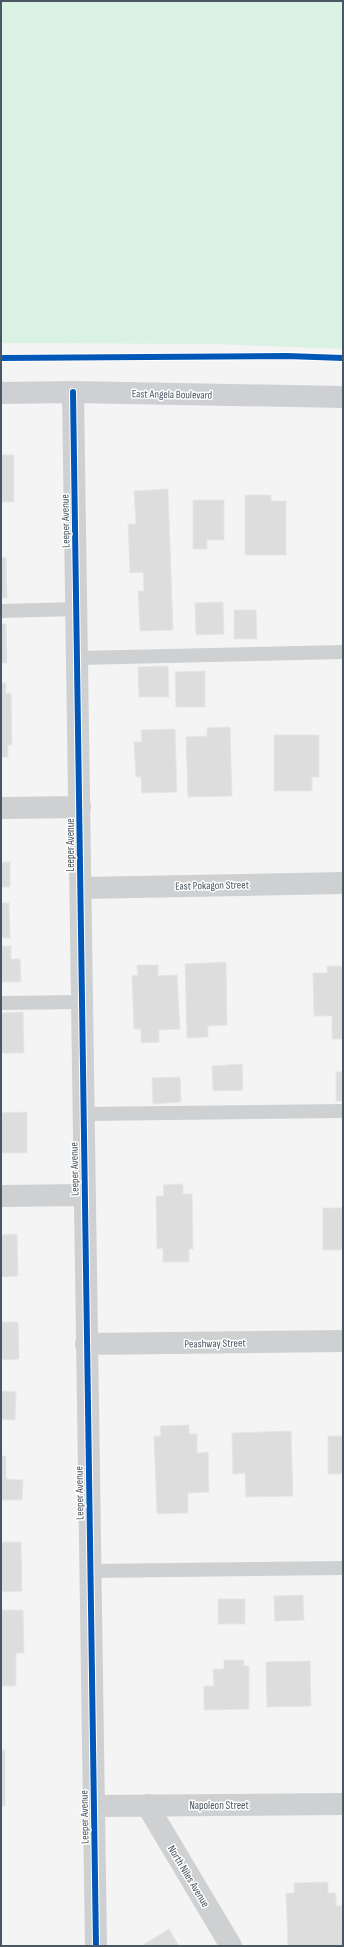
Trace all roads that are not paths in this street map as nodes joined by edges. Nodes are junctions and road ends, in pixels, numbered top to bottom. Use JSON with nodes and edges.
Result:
{"nodes":[{"id":1,"x":73,"y":392,"type":"junction"},
{"id":2,"x":1,"y":393,"type":"edge"},
{"id":3,"x":343,"y":397,"type":"edge"},
{"id":4,"x":77,"y":609,"type":"junction"},
{"id":5,"x":1,"y":611,"type":"edge"},
{"id":6,"x":343,"y":652,"type":"edge"},
{"id":7,"x":78,"y":658,"type":"junction"},
{"id":8,"x":80,"y":807,"type":"junction"},
{"id":9,"x":1,"y":808,"type":"edge"},
{"id":10,"x":343,"y":882,"type":"edge"},
{"id":11,"x":80,"y":888,"type":"junction"},
{"id":12,"x":82,"y":1002,"type":"junction"},
{"id":13,"x":1,"y":1003,"type":"edge"},
{"id":14,"x":343,"y":1111,"type":"edge"},
{"id":15,"x":84,"y":1114,"type":"junction"},
{"id":16,"x":85,"y":1195,"type":"junction"},
{"id":17,"x":1,"y":1196,"type":"edge"},
{"id":18,"x":343,"y":1341,"type":"edge"},
{"id":19,"x":86,"y":1344,"type":"junction"},
{"id":20,"x":343,"y":1568,"type":"edge"},
{"id":21,"x":90,"y":1571,"type":"junction"},
{"id":22,"x":343,"y":1804,"type":"edge"},
{"id":23,"x":148,"y":1805,"type":"junction"},
{"id":24,"x":94,"y":1806,"type":"junction"},
{"id":25,"x":96,"y":1946,"type":"edge"},
{"id":26,"x":231,"y":1946,"type":"edge"}],
"edges":[{"from":1,"to":2,"type":"main road","name":"East Angela Boulevard"},
{"from":1,"to":3,"type":"main road","name":"East Angela Boulevard"},
{"from":1,"to":4,"type":"street","name":"Leeper Avenue"},
{"from":4,"to":5,"type":"lane"},
{"from":4,"to":7,"type":"street","name":"Leeper Avenue"},
{"from":6,"to":7,"type":"lane"},
{"from":7,"to":8,"type":"street","name":"Leeper Avenue"},
{"from":8,"to":9,"type":"street"},
{"from":8,"to":11,"type":"street","name":"Leeper Avenue"},
{"from":10,"to":11,"type":"street","name":"East Pokagon Street"},
{"from":11,"to":12,"type":"street","name":"Leeper Avenue"},
{"from":12,"to":13,"type":"lane"},
{"from":12,"to":15,"type":"street","name":"Leeper Avenue"},
{"from":14,"to":15,"type":"lane"},
{"from":15,"to":16,"type":"street","name":"Leeper Avenue"},
{"from":16,"to":17,"type":"street"},
{"from":16,"to":19,"type":"street","name":"Leeper Avenue"},
{"from":18,"to":19,"type":"street","name":"Peashway Street"},
{"from":19,"to":21,"type":"street","name":"Leeper Avenue"},
{"from":20,"to":21,"type":"lane"},
{"from":21,"to":24,"type":"street","name":"Leeper Avenue"},
{"from":22,"to":23,"type":"street","name":"Napoleon Street"},
{"from":23,"to":24,"type":"street","name":"Napoleon Street"},
{"from":23,"to":26,"type":"street","name":"North Niles Avenue"},
{"from":24,"to":25,"type":"street","name":"Leeper Avenue"}]}
